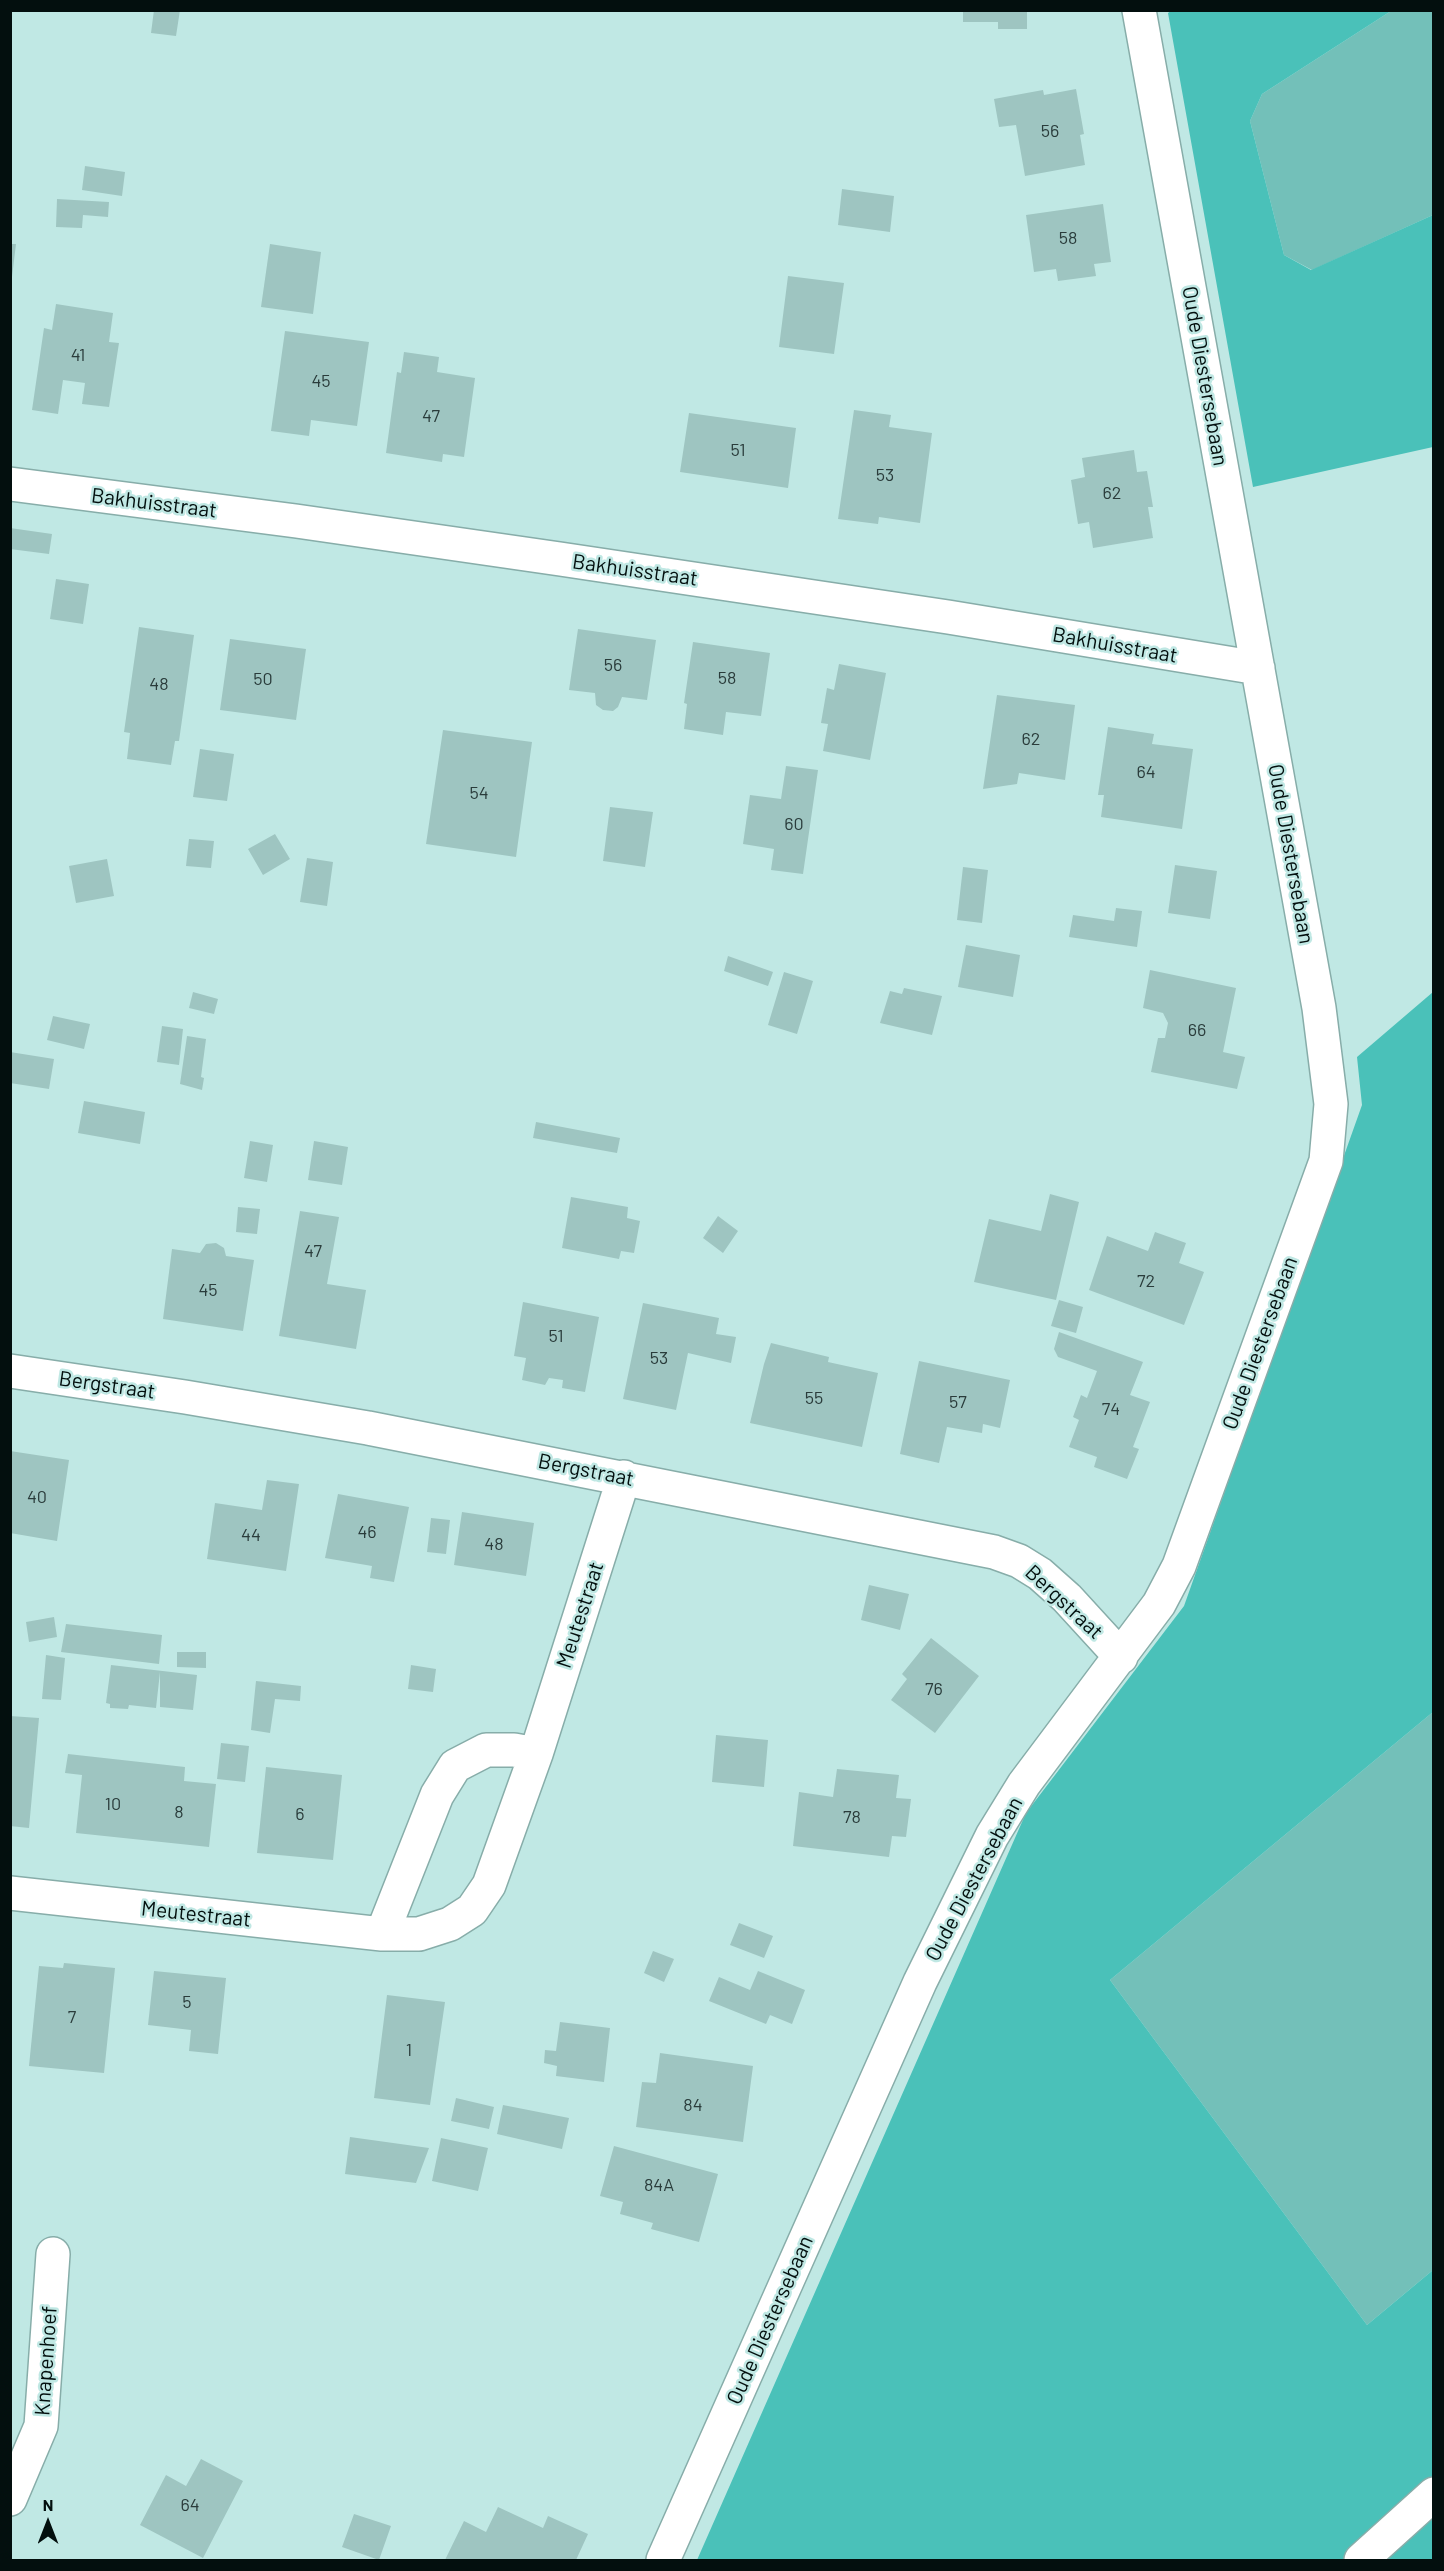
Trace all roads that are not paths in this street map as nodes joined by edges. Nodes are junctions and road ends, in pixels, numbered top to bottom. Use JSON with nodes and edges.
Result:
{"nodes":[{"id":1,"x":1139,"y":10,"type":"edge"},
{"id":2,"x":10,"y":484,"type":"edge"},
{"id":3,"x":1258,"y":668,"type":"junction"},
{"id":4,"x":10,"y":1371,"type":"edge"},
{"id":5,"x":624,"y":1477,"type":"junction"},
{"id":6,"x":1121,"y":1657,"type":"junction"},
{"id":7,"x":536,"y":1754,"type":"junction"},
{"id":8,"x":10,"y":1893,"type":"edge"},
{"id":9,"x":382,"y":1934,"type":"junction"},
{"id":10,"x":52,"y":2254,"type":"dead end"},
{"id":11,"x":1434,"y":2494,"type":"edge"},
{"id":12,"x":10,"y":2499,"type":"edge"},
{"id":13,"x":663,"y":2560,"type":"edge"},
{"id":14,"x":1361,"y":2560,"type":"edge"}],
"edges":[{"from":1,"to":3,"type":"street","name":"Oude Diestersebaan"},
{"from":2,"to":3,"type":"street","name":"Bakhuisstraat"},
{"from":3,"to":6,"type":"street","name":"Oude Diestersebaan"},
{"from":4,"to":5,"type":"street","name":"Bergstraat"},
{"from":5,"to":6,"type":"street","name":"Bergstraat"},
{"from":5,"to":7,"type":"street","name":"Meutestraat"},
{"from":6,"to":13,"type":"street","name":"Oude Diestersebaan"},
{"from":7,"to":9,"type":"street","name":"Meutestraat"},
{"from":7,"to":9,"type":"street"},
{"from":8,"to":9,"type":"street","name":"Meutestraat"},
{"from":10,"to":12,"type":"street","name":"Knapenhoef"},
{"from":11,"to":14,"type":"street"}]}
